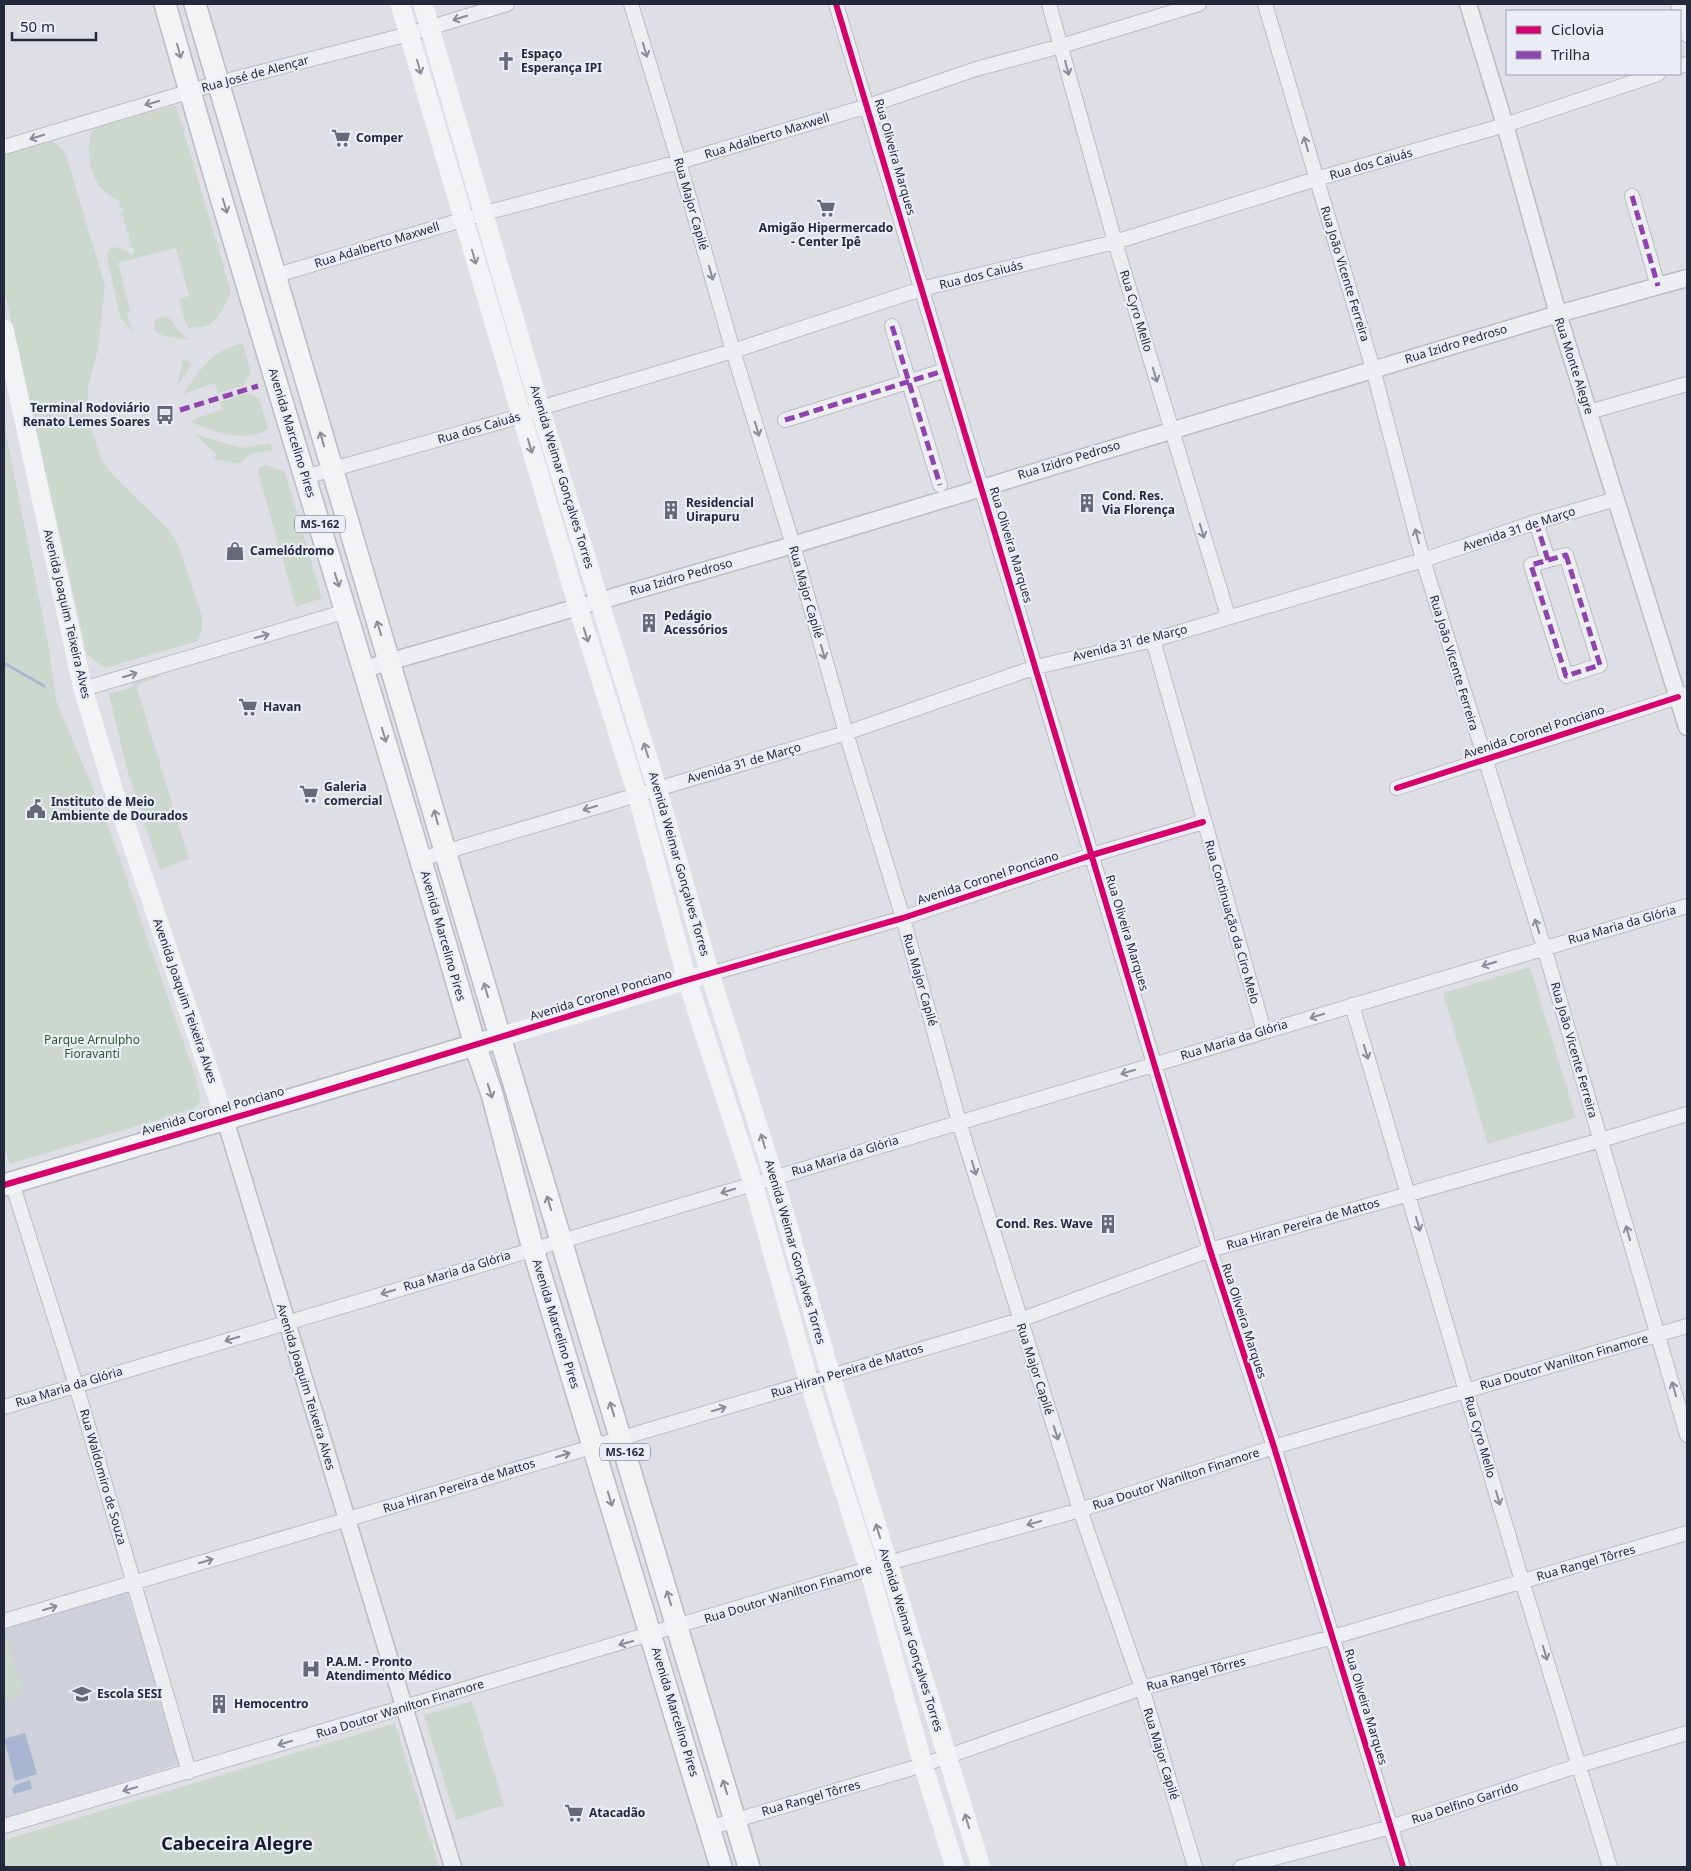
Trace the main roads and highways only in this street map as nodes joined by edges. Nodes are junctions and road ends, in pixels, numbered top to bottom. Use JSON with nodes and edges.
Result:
{"nodes":[{"id":1,"x":165,"y":4,"type":"edge"},
{"id":2,"x":196,"y":4,"type":"edge"},
{"id":3,"x":400,"y":4,"type":"edge"},
{"id":4,"x":423,"y":4,"type":"edge"},
{"id":5,"x":274,"y":276,"type":"junction"},
{"id":6,"x":247,"y":282,"type":"junction"},
{"id":7,"x":4,"y":329,"type":"edge"},
{"id":8,"x":647,"y":791,"type":"junction"},
{"id":9,"x":710,"y":974,"type":"junction"},
{"id":10,"x":687,"y":980,"type":"junction"},
{"id":11,"x":500,"y":1037,"type":"junction"},
{"id":12,"x":474,"y":1045,"type":"junction"},
{"id":13,"x":224,"y":1119,"type":"junction"},
{"id":14,"x":8,"y":1184,"type":"edge"},
{"id":15,"x":721,"y":1867,"type":"edge"},
{"id":16,"x":749,"y":1867,"type":"edge"},
{"id":17,"x":955,"y":1867,"type":"edge"},
{"id":18,"x":981,"y":1867,"type":"edge"}],
"edges":[{"from":1,"to":6,"type":"main road","name":"Avenida Marcelino Pires","number":"MS-162","one_way":true},
{"from":2,"to":5,"type":"main road","name":"Avenida Marcelino Pires","number":"MS-162"},
{"from":3,"to":8,"type":"main road","name":"Avenida Weimar Gonçalves Torres","one_way":true},
{"from":8,"to":4,"type":"main road","name":"Avenida Weimar Gonçalves Torres","one_way":true},
{"from":5,"to":6,"type":"main road"},
{"from":11,"to":5,"type":"main road","name":"Avenida Marcelino Pires","number":"MS-162","one_way":true},
{"from":6,"to":12,"type":"main road","name":"Avenida Marcelino Pires","number":"MS-162","one_way":true},
{"from":7,"to":13,"type":"main road","name":"Avenida Joaquim Teixeira Alves"},
{"from":8,"to":9,"type":"main road","name":"Avenida Weimar Gonçalves Torres"},
{"from":8,"to":10,"type":"main road","name":"Avenida Weimar Gonçalves Torres"},
{"from":9,"to":10,"type":"main road","name":"Avenida Coronel Ponciano"},
{"from":18,"to":9,"type":"main road","name":"Avenida Weimar Gonçalves Torres","one_way":true},
{"from":10,"to":11,"type":"main road","name":"Avenida Coronel Ponciano"},
{"from":10,"to":17,"type":"main road","name":"Avenida Weimar Gonçalves Torres"},
{"from":11,"to":12,"type":"main road","name":"Avenida Coronel Ponciano"},
{"from":16,"to":11,"type":"main road","name":"Avenida Marcelino Pires","number":"MS-162","one_way":true},
{"from":12,"to":13,"type":"main road","name":"Avenida Coronel Ponciano"},
{"from":12,"to":15,"type":"main road","name":"Avenida Marcelino Pires","number":"MS-162","one_way":true},
{"from":13,"to":14,"type":"main road","name":"Avenida Coronel Ponciano"}]}
